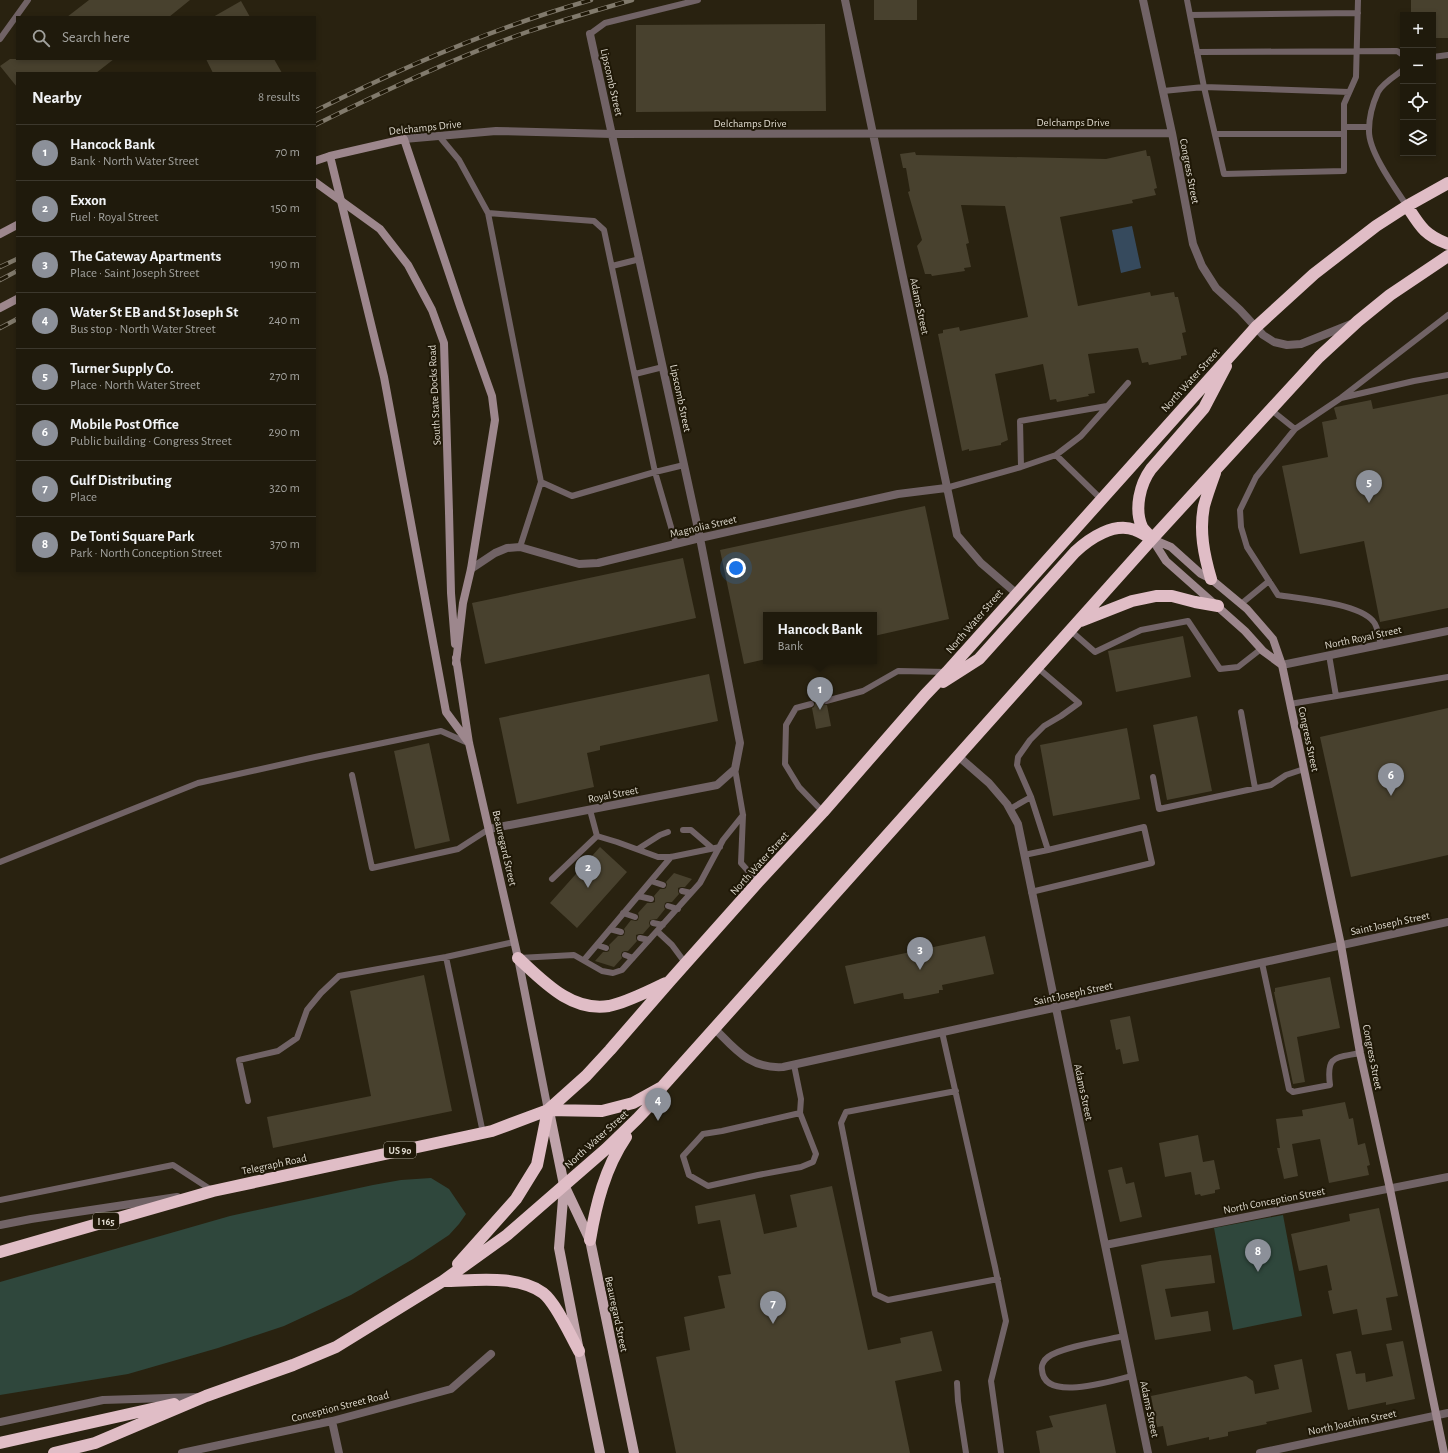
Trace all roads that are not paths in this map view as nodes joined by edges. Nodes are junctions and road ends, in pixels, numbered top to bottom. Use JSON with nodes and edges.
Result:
{"nodes":[{"id":1,"x":28,"y":0,"type":"edge"},
{"id":2,"x":698,"y":0,"type":"edge"},
{"id":3,"x":845,"y":0,"type":"edge"},
{"id":4,"x":1143,"y":0,"type":"edge"},
{"id":5,"x":1187,"y":0,"type":"edge"},
{"id":6,"x":1358,"y":0,"type":"edge"},
{"id":7,"x":1358,"y":13,"type":"junction"},
{"id":8,"x":1190,"y":15,"type":"junction"},
{"id":9,"x":17,"y":16,"type":"edge"},
{"id":10,"x":16,"y":17,"type":"edge"},
{"id":11,"x":590,"y":34,"type":"joint"},
{"id":12,"x":0,"y":39,"type":"edge"},
{"id":13,"x":1197,"y":52,"type":"junction"},
{"id":14,"x":1357,"y":52,"type":"junction"},
{"id":15,"x":1400,"y":54,"type":"edge"},
{"id":16,"x":1448,"y":55,"type":"edge"},
{"id":17,"x":1436,"y":57,"type":"edge"},
{"id":18,"x":1400,"y":72,"type":"edge"},
{"id":19,"x":1204,"y":87,"type":"junction"},
{"id":20,"x":1163,"y":91,"type":"junction"},
{"id":21,"x":1349,"y":92,"type":"junction"},
{"id":22,"x":1369,"y":127,"type":"junction"},
{"id":23,"x":1344,"y":130,"type":"junction"},
{"id":24,"x":1172,"y":132,"type":"junction"},
{"id":25,"x":612,"y":134,"type":"junction"},
{"id":26,"x":873,"y":134,"type":"junction"},
{"id":27,"x":1215,"y":134,"type":"junction"},
{"id":28,"x":439,"y":136,"type":"junction"},
{"id":29,"x":404,"y":138,"type":"junction"},
{"id":30,"x":330,"y":156,"type":"junction"},
{"id":31,"x":316,"y":161,"type":"edge"},
{"id":32,"x":316,"y":183,"type":"edge"},
{"id":33,"x":1448,"y":183,"type":"edge"},
{"id":34,"x":1407,"y":206,"type":"junction"},
{"id":35,"x":488,"y":213,"type":"junction"},
{"id":36,"x":16,"y":226,"type":"edge"},
{"id":37,"x":0,"y":234,"type":"edge"},
{"id":38,"x":1448,"y":244,"type":"edge"},
{"id":39,"x":1448,"y":256,"type":"edge"},
{"id":40,"x":640,"y":259,"type":"junction"},
{"id":41,"x":612,"y":266,"type":"junction"},
{"id":42,"x":16,"y":300,"type":"edge"},
{"id":43,"x":0,"y":308,"type":"edge"},
{"id":44,"x":1448,"y":315,"type":"edge"},
{"id":45,"x":1358,"y":321,"type":"junction"},
{"id":46,"x":1256,"y":327,"type":"junction"},
{"id":47,"x":1233,"y":351,"type":"junction"},
{"id":48,"x":663,"y":367,"type":"junction"},
{"id":49,"x":634,"y":374,"type":"junction"},
{"id":50,"x":1448,"y":375,"type":"edge"},
{"id":51,"x":1128,"y":382,"type":"dead end"},
{"id":52,"x":1341,"y":398,"type":"junction"},
{"id":53,"x":1107,"y":406,"type":"junction"},
{"id":54,"x":1270,"y":409,"type":"junction"},
{"id":55,"x":1295,"y":429,"type":"junction"},
{"id":56,"x":1056,"y":455,"type":"junction"},
{"id":57,"x":684,"y":465,"type":"junction"},
{"id":58,"x":1021,"y":467,"type":"junction"},
{"id":59,"x":1216,"y":470,"type":"junction"},
{"id":60,"x":655,"y":472,"type":"junction"},
{"id":61,"x":542,"y":482,"type":"junction"},
{"id":62,"x":946,"y":488,"type":"junction"},
{"id":63,"x":1101,"y":499,"type":"junction"},
{"id":64,"x":450,"y":512,"type":"joint"},
{"id":65,"x":700,"y":538,"type":"junction"},
{"id":66,"x":1152,"y":539,"type":"junction"},
{"id":67,"x":676,"y":544,"type":"junction"},
{"id":68,"x":520,"y":546,"type":"junction"},
{"id":69,"x":471,"y":569,"type":"junction"},
{"id":70,"x":1211,"y":579,"type":"junction"},
{"id":71,"x":1269,"y":581,"type":"junction"},
{"id":72,"x":1016,"y":593,"type":"junction"},
{"id":73,"x":1240,"y":604,"type":"junction"},
{"id":74,"x":1218,"y":606,"type":"junction"},
{"id":75,"x":1074,"y":626,"type":"junction"},
{"id":76,"x":1448,"y":630,"type":"edge"},
{"id":77,"x":1381,"y":644,"type":"junction"},
{"id":78,"x":1261,"y":649,"type":"junction"},
{"id":79,"x":1329,"y":655,"type":"junction"},
{"id":80,"x":456,"y":663,"type":"junction"},
{"id":81,"x":1282,"y":665,"type":"junction"},
{"id":82,"x":1038,"y":668,"type":"junction"},
{"id":83,"x":947,"y":672,"type":"junction"},
{"id":84,"x":1448,"y":677,"type":"edge"},
{"id":85,"x":925,"y":695,"type":"junction"},
{"id":86,"x":1336,"y":696,"type":"junction"},
{"id":87,"x":826,"y":701,"type":"dead end"},
{"id":88,"x":811,"y":704,"type":"dead end"},
{"id":89,"x":1290,"y":704,"type":"junction"},
{"id":90,"x":1241,"y":712,"type":"dead end"},
{"id":91,"x":469,"y":743,"type":"junction"},
{"id":92,"x":958,"y":756,"type":"junction"},
{"id":93,"x":735,"y":769,"type":"junction"},
{"id":94,"x":1304,"y":769,"type":"junction"},
{"id":95,"x":352,"y":775,"type":"dead end"},
{"id":96,"x":1153,"y":777,"type":"dead end"},
{"id":97,"x":1255,"y":788,"type":"junction"},
{"id":98,"x":1031,"y":797,"type":"junction"},
{"id":99,"x":1010,"y":809,"type":"junction"},
{"id":100,"x":590,"y":810,"type":"junction"},
{"id":101,"x":823,"y":812,"type":"junction"},
{"id":102,"x":743,"y":815,"type":"junction"},
{"id":103,"x":489,"y":829,"type":"junction"},
{"id":104,"x":683,"y":830,"type":"dead end"},
{"id":105,"x":668,"y":832,"type":"dead end"},
{"id":106,"x":597,"y":836,"type":"junction"},
{"id":107,"x":720,"y":847,"type":"junction"},
{"id":108,"x":712,"y":848,"type":"junction"},
{"id":109,"x":638,"y":849,"type":"junction"},
{"id":110,"x":1048,"y":850,"type":"junction"},
{"id":111,"x":1024,"y":855,"type":"junction"},
{"id":112,"x":670,"y":857,"type":"junction"},
{"id":113,"x":0,"y":862,"type":"edge"},
{"id":114,"x":552,"y":879,"type":"dead end"},
{"id":115,"x":651,"y":881,"type":"junction"},
{"id":116,"x":758,"y":882,"type":"junction"},
{"id":117,"x":663,"y":885,"type":"dead end"},
{"id":118,"x":682,"y":891,"type":"dead end"},
{"id":119,"x":1032,"y":892,"type":"junction"},
{"id":120,"x":691,"y":894,"type":"junction"},
{"id":121,"x":638,"y":896,"type":"junction"},
{"id":122,"x":651,"y":899,"type":"dead end"},
{"id":123,"x":668,"y":906,"type":"dead end"},
{"id":124,"x":678,"y":908,"type":"junction"},
{"id":125,"x":623,"y":913,"type":"junction"},
{"id":126,"x":635,"y":916,"type":"dead end"},
{"id":127,"x":1448,"y":922,"type":"edge"},
{"id":128,"x":653,"y":923,"type":"dead end"},
{"id":129,"x":663,"y":925,"type":"junction"},
{"id":130,"x":610,"y":929,"type":"junction"},
{"id":131,"x":657,"y":931,"type":"junction"},
{"id":132,"x":621,"y":932,"type":"dead end"},
{"id":133,"x":640,"y":938,"type":"dead end"},
{"id":134,"x":649,"y":940,"type":"junction"},
{"id":135,"x":514,"y":942,"type":"junction"},
{"id":136,"x":597,"y":945,"type":"junction"},
{"id":137,"x":1341,"y":945,"type":"junction"},
{"id":138,"x":606,"y":948,"type":"dead end"},
{"id":139,"x":625,"y":955,"type":"dead end"},
{"id":140,"x":446,"y":957,"type":"junction"},
{"id":141,"x":518,"y":958,"type":"junction"},
{"id":142,"x":633,"y":958,"type":"junction"},
{"id":143,"x":584,"y":960,"type":"junction"},
{"id":144,"x":1262,"y":963,"type":"junction"},
{"id":145,"x":686,"y":964,"type":"junction"},
{"id":146,"x":669,"y":982,"type":"junction"},
{"id":147,"x":1055,"y":1008,"type":"junction"},
{"id":148,"x":715,"y":1028,"type":"junction"},
{"id":149,"x":942,"y":1032,"type":"junction"},
{"id":150,"x":1360,"y":1054,"type":"junction"},
{"id":151,"x":794,"y":1065,"type":"junction"},
{"id":152,"x":662,"y":1087,"type":"junction"},
{"id":153,"x":956,"y":1091,"type":"junction"},
{"id":154,"x":248,"y":1101,"type":"dead end"},
{"id":155,"x":548,"y":1110,"type":"junction"},
{"id":156,"x":800,"y":1113,"type":"junction"},
{"id":157,"x":637,"y":1119,"type":"junction"},
{"id":158,"x":483,"y":1133,"type":"junction"},
{"id":159,"x":1448,"y":1177,"type":"edge"},
{"id":160,"x":564,"y":1185,"type":"junction"},
{"id":161,"x":1390,"y":1189,"type":"junction"},
{"id":162,"x":213,"y":1191,"type":"junction"},
{"id":163,"x":0,"y":1200,"type":"edge"},
{"id":164,"x":0,"y":1225,"type":"edge"},
{"id":165,"x":590,"y":1240,"type":"junction"},
{"id":166,"x":1105,"y":1245,"type":"junction"},
{"id":167,"x":0,"y":1252,"type":"edge"},
{"id":168,"x":998,"y":1279,"type":"junction"},
{"id":169,"x":443,"y":1282,"type":"junction"},
{"id":170,"x":1124,"y":1336,"type":"junction"},
{"id":171,"x":578,"y":1351,"type":"junction"},
{"id":172,"x":491,"y":1354,"type":"dead end"},
{"id":173,"x":1132,"y":1376,"type":"junction"},
{"id":174,"x":958,"y":1383,"type":"dead end"},
{"id":175,"x":206,"y":1396,"type":"junction"},
{"id":176,"x":1448,"y":1413,"type":"edge"},
{"id":177,"x":1436,"y":1415,"type":"junction"},
{"id":178,"x":332,"y":1421,"type":"junction"},
{"id":179,"x":0,"y":1422,"type":"edge"},
{"id":180,"x":0,"y":1443,"type":"edge"},
{"id":181,"x":54,"y":1453,"type":"edge"},
{"id":182,"x":182,"y":1453,"type":"edge"},
{"id":183,"x":339,"y":1453,"type":"edge"},
{"id":184,"x":600,"y":1453,"type":"edge"},
{"id":185,"x":634,"y":1453,"type":"edge"},
{"id":186,"x":966,"y":1453,"type":"edge"},
{"id":187,"x":1001,"y":1453,"type":"edge"},
{"id":188,"x":1148,"y":1453,"type":"edge"},
{"id":189,"x":1260,"y":1453,"type":"edge"},
{"id":190,"x":1444,"y":1453,"type":"edge"}],
"edges":[{"from":1,"to":9,"type":"lane"},
{"from":2,"to":11,"type":"lane"},
{"from":3,"to":26,"type":"street","name":"Adams Street"},
{"from":4,"to":20,"type":"street","name":"Congress Street"},
{"from":5,"to":8,"type":"lane"},
{"from":6,"to":7,"type":"lane"},
{"from":7,"to":8,"type":"lane"},
{"from":7,"to":14,"type":"lane"},
{"from":8,"to":13,"type":"lane"},
{"from":10,"to":12,"type":"lane"},
{"from":11,"to":25,"type":"street","name":"Lipscomb Street"},
{"from":13,"to":14,"type":"lane"},
{"from":13,"to":19,"type":"lane"},
{"from":14,"to":15,"type":"lane"},
{"from":14,"to":21,"type":"lane"},
{"from":16,"to":17,"type":"lane"},
{"from":18,"to":22,"type":"lane"},
{"from":19,"to":20,"type":"lane"},
{"from":19,"to":21,"type":"lane"},
{"from":19,"to":27,"type":"lane"},
{"from":20,"to":24,"type":"street","name":"Congress Street"},
{"from":21,"to":23,"type":"lane"},
{"from":22,"to":23,"type":"lane"},
{"from":22,"to":34,"type":"lane"},
{"from":23,"to":27,"type":"lane"},
{"from":23,"to":27,"type":"lane"},
{"from":24,"to":26,"type":"street","name":"Delchamps Drive"},
{"from":24,"to":46,"type":"street","name":"Congress Street"},
{"from":25,"to":26,"type":"street","name":"Delchamps Drive"},
{"from":25,"to":28,"type":"street","name":"Delchamps Drive"},
{"from":25,"to":40,"type":"street","name":"Lipscomb Street"},
{"from":26,"to":62,"type":"street","name":"Adams Street"},
{"from":28,"to":29,"type":"street","name":"Delchamps Drive"},
{"from":28,"to":35,"type":"lane"},
{"from":29,"to":30,"type":"street","name":"Delchamps Drive"},
{"from":29,"to":69,"type":"street"},
{"from":30,"to":31,"type":"street","name":"Delchamps Drive"},
{"from":30,"to":91,"type":"street"},
{"from":32,"to":64,"type":"street","name":"South State Docks Road","bridge":true},
{"from":33,"to":34,"type":"highway","name":"North Water Street"},
{"from":34,"to":38,"type":"highway"},
{"from":34,"to":46,"type":"highway","name":"North Water Street"},
{"from":35,"to":41,"type":"lane"},
{"from":35,"to":61,"type":"lane"},
{"from":36,"to":37,"type":"street"},
{"from":39,"to":45,"type":"highway","name":"North Water Street"},
{"from":40,"to":41,"type":"lane"},
{"from":40,"to":48,"type":"street","name":"Lipscomb Street"},
{"from":41,"to":49,"type":"lane"},
{"from":42,"to":43,"type":"street"},
{"from":44,"to":52,"type":"lane"},
{"from":45,"to":46,"type":"street","name":"Congress Street"},
{"from":45,"to":54,"type":"highway","name":"North Water Street"},
{"from":46,"to":47,"type":"highway","name":"North Water Street"},
{"from":47,"to":63,"type":"highway","name":"North Water Street"},
{"from":47,"to":66,"type":"highway"},
{"from":48,"to":49,"type":"lane"},
{"from":48,"to":57,"type":"street","name":"Lipscomb Street"},
{"from":49,"to":60,"type":"lane"},
{"from":50,"to":52,"type":"lane"},
{"from":51,"to":53,"type":"lane"},
{"from":52,"to":55,"type":"lane"},
{"from":53,"to":56,"type":"lane"},
{"from":53,"to":58,"type":"lane"},
{"from":54,"to":55,"type":"lane"},
{"from":54,"to":59,"type":"highway","name":"North Water Street"},
{"from":55,"to":71,"type":"lane"},
{"from":56,"to":58,"type":"lane"},
{"from":56,"to":63,"type":"lane"},
{"from":57,"to":60,"type":"lane"},
{"from":57,"to":65,"type":"street","name":"Lipscomb Street"},
{"from":58,"to":62,"type":"lane"},
{"from":59,"to":66,"type":"highway","name":"North Water Street"},
{"from":59,"to":70,"type":"highway"},
{"from":60,"to":61,"type":"lane"},
{"from":60,"to":67,"type":"lane"},
{"from":61,"to":68,"type":"lane"},
{"from":62,"to":65,"type":"street","name":"Magnolia Street"},
{"from":62,"to":72,"type":"street","name":"Adams Street"},
{"from":63,"to":72,"type":"highway","name":"North Water Street"},
{"from":64,"to":80,"type":"street","name":"Beauregard Street"},
{"from":65,"to":67,"type":"street","name":"Magnolia Street"},
{"from":65,"to":93,"type":"street","name":"Lipscomb Street"},
{"from":66,"to":70,"type":"street","name":"Congress Street"},
{"from":66,"to":74,"type":"street"},
{"from":66,"to":75,"type":"highway","name":"North Water Street"},
{"from":66,"to":85,"type":"highway"},
{"from":67,"to":68,"type":"street","name":"Magnolia Street"},
{"from":68,"to":69,"type":"street"},
{"from":69,"to":80,"type":"street"},
{"from":70,"to":73,"type":"street","name":"Congress Street"},
{"from":71,"to":73,"type":"lane"},
{"from":71,"to":77,"type":"lane"},
{"from":72,"to":83,"type":"highway","name":"North Water Street"},
{"from":73,"to":81,"type":"street","name":"Congress Street"},
{"from":74,"to":75,"type":"highway"},
{"from":74,"to":78,"type":"street"},
{"from":75,"to":78,"type":"lane"},
{"from":75,"to":82,"type":"highway","name":"North Water Street"},
{"from":76,"to":77,"type":"street","name":"North Royal Street"},
{"from":77,"to":79,"type":"street","name":"North Royal Street"},
{"from":78,"to":81,"type":"street"},
{"from":79,"to":81,"type":"street","name":"North Royal Street"},
{"from":79,"to":86,"type":"lane"},
{"from":80,"to":91,"type":"street","name":"Beauregard Street"},
{"from":81,"to":89,"type":"street","name":"Congress Street"},
{"from":82,"to":92,"type":"highway","name":"North Water Street"},
{"from":82,"to":98,"type":"lane"},
{"from":83,"to":85,"type":"highway","name":"North Water Street"},
{"from":83,"to":87,"type":"lane"},
{"from":84,"to":86,"type":"lane"},
{"from":85,"to":101,"type":"highway","name":"North Water Street"},
{"from":86,"to":89,"type":"lane"},
{"from":88,"to":101,"type":"lane"},
{"from":89,"to":94,"type":"street","name":"Congress Street"},
{"from":90,"to":97,"type":"lane"},
{"from":91,"to":103,"type":"street","name":"Beauregard Street"},
{"from":91,"to":113,"type":"lane"},
{"from":92,"to":99,"type":"street","name":"Adams Street"},
{"from":92,"to":148,"type":"highway","name":"North Water Street"},
{"from":93,"to":100,"type":"street","name":"Royal Street"},
{"from":93,"to":102,"type":"lane"},
{"from":94,"to":97,"type":"lane"},
{"from":94,"to":137,"type":"street","name":"Congress Street"},
{"from":95,"to":103,"type":"lane"},
{"from":96,"to":97,"type":"lane"},
{"from":98,"to":99,"type":"lane"},
{"from":98,"to":110,"type":"lane"},
{"from":99,"to":111,"type":"street","name":"Adams Street"},
{"from":100,"to":103,"type":"street","name":"Royal Street"},
{"from":100,"to":106,"type":"lane"},
{"from":101,"to":116,"type":"highway","name":"North Water Street"},
{"from":102,"to":107,"type":"lane"},
{"from":102,"to":116,"type":"lane"},
{"from":103,"to":135,"type":"street","name":"Beauregard Street"},
{"from":104,"to":108,"type":"lane"},
{"from":105,"to":109,"type":"lane"},
{"from":106,"to":109,"type":"lane"},
{"from":106,"to":114,"type":"lane"},
{"from":107,"to":108,"type":"lane"},
{"from":107,"to":120,"type":"lane"},
{"from":108,"to":112,"type":"lane"},
{"from":109,"to":112,"type":"lane"},
{"from":110,"to":111,"type":"lane"},
{"from":110,"to":119,"type":"lane"},
{"from":111,"to":119,"type":"street","name":"Adams Street"},
{"from":112,"to":115,"type":"lane"},
{"from":115,"to":117,"type":"lane"},
{"from":115,"to":121,"type":"lane"},
{"from":116,"to":145,"type":"highway","name":"North Water Street"},
{"from":118,"to":120,"type":"lane"},
{"from":119,"to":147,"type":"street","name":"Adams Street"},
{"from":120,"to":124,"type":"lane"},
{"from":121,"to":122,"type":"lane"},
{"from":121,"to":125,"type":"lane"},
{"from":123,"to":124,"type":"lane"},
{"from":124,"to":129,"type":"lane"},
{"from":125,"to":126,"type":"lane"},
{"from":125,"to":130,"type":"lane"},
{"from":127,"to":137,"type":"street","name":"Saint Joseph Street"},
{"from":128,"to":129,"type":"lane"},
{"from":129,"to":131,"type":"lane"},
{"from":130,"to":132,"type":"lane"},
{"from":130,"to":136,"type":"lane"},
{"from":131,"to":134,"type":"lane"},
{"from":131,"to":145,"type":"lane"},
{"from":133,"to":134,"type":"lane"},
{"from":134,"to":142,"type":"lane"},
{"from":135,"to":140,"type":"lane"},
{"from":135,"to":141,"type":"street","name":"Beauregard Street"},
{"from":136,"to":138,"type":"lane"},
{"from":136,"to":143,"type":"lane"},
{"from":137,"to":144,"type":"street","name":"Saint Joseph Street"},
{"from":137,"to":150,"type":"street","name":"Congress Street"},
{"from":139,"to":142,"type":"lane"},
{"from":140,"to":154,"type":"lane"},
{"from":140,"to":158,"type":"lane"},
{"from":141,"to":143,"type":"lane"},
{"from":141,"to":146,"type":"highway"},
{"from":141,"to":155,"type":"street","name":"Beauregard Street"},
{"from":142,"to":143,"type":"lane"},
{"from":144,"to":147,"type":"street","name":"Saint Joseph Street"},
{"from":144,"to":150,"type":"lane"},
{"from":145,"to":146,"type":"highway","name":"North Water Street"},
{"from":146,"to":155,"type":"highway","name":"North Water Street"},
{"from":147,"to":149,"type":"street","name":"Saint Joseph Street"},
{"from":147,"to":166,"type":"street","name":"Adams Street"},
{"from":148,"to":151,"type":"street","name":"Saint Joseph Street"},
{"from":148,"to":152,"type":"highway","name":"North Water Street"},
{"from":149,"to":151,"type":"street","name":"Saint Joseph Street"},
{"from":149,"to":153,"type":"lane"},
{"from":150,"to":161,"type":"street","name":"Congress Street"},
{"from":151,"to":156,"type":"lane"},
{"from":152,"to":155,"type":"highway"},
{"from":152,"to":157,"type":"highway","name":"North Water Street"},
{"from":153,"to":168,"type":"lane"},
{"from":153,"to":168,"type":"lane"},
{"from":155,"to":158,"type":"highway","name":"Telegraph Road","number":"US 90"},
{"from":155,"to":160,"type":"main road","name":"Beauregard Street"},
{"from":155,"to":169,"type":"highway"},
{"from":156,"to":156,"type":"lane"},
{"from":157,"to":160,"type":"highway","name":"North Water Street"},
{"from":157,"to":165,"type":"highway"},
{"from":158,"to":162,"type":"highway","name":"Telegraph Road","number":"US 90"},
{"from":159,"to":161,"type":"street","name":"North Conception Street"},
{"from":160,"to":165,"type":"main road","name":"Beauregard Street"},
{"from":160,"to":169,"type":"highway","name":"North Water Street"},
{"from":160,"to":171,"type":"main road","name":"Beauregard Street"},
{"from":161,"to":166,"type":"street","name":"North Conception Street"},
{"from":161,"to":177,"type":"street","name":"Congress Street"},
{"from":162,"to":163,"type":"lane"},
{"from":162,"to":164,"type":"street","name":"Telegraph Road"},
{"from":162,"to":167,"type":"highway","number":"I 165"},
{"from":165,"to":185,"type":"main road","name":"Beauregard Street"},
{"from":166,"to":170,"type":"street","name":"Adams Street"},
{"from":168,"to":187,"type":"lane"},
{"from":169,"to":171,"type":"highway"},
{"from":169,"to":175,"type":"highway"},
{"from":170,"to":173,"type":"street","name":"Adams Street"},
{"from":170,"to":173,"type":"lane"},
{"from":171,"to":184,"type":"main road","name":"Beauregard Street"},
{"from":172,"to":178,"type":"street","name":"Conception Street Road"},
{"from":173,"to":188,"type":"street","name":"Adams Street"},
{"from":174,"to":186,"type":"lane"},
{"from":175,"to":179,"type":"street"},
{"from":175,"to":180,"type":"highway"},
{"from":175,"to":181,"type":"highway"},
{"from":176,"to":177,"type":"street","name":"North Joachim Street"},
{"from":177,"to":189,"type":"street","name":"North Joachim Street"},
{"from":177,"to":190,"type":"street","name":"Congress Street"},
{"from":178,"to":182,"type":"street","name":"Conception Street Road"},
{"from":178,"to":183,"type":"street"}]}
